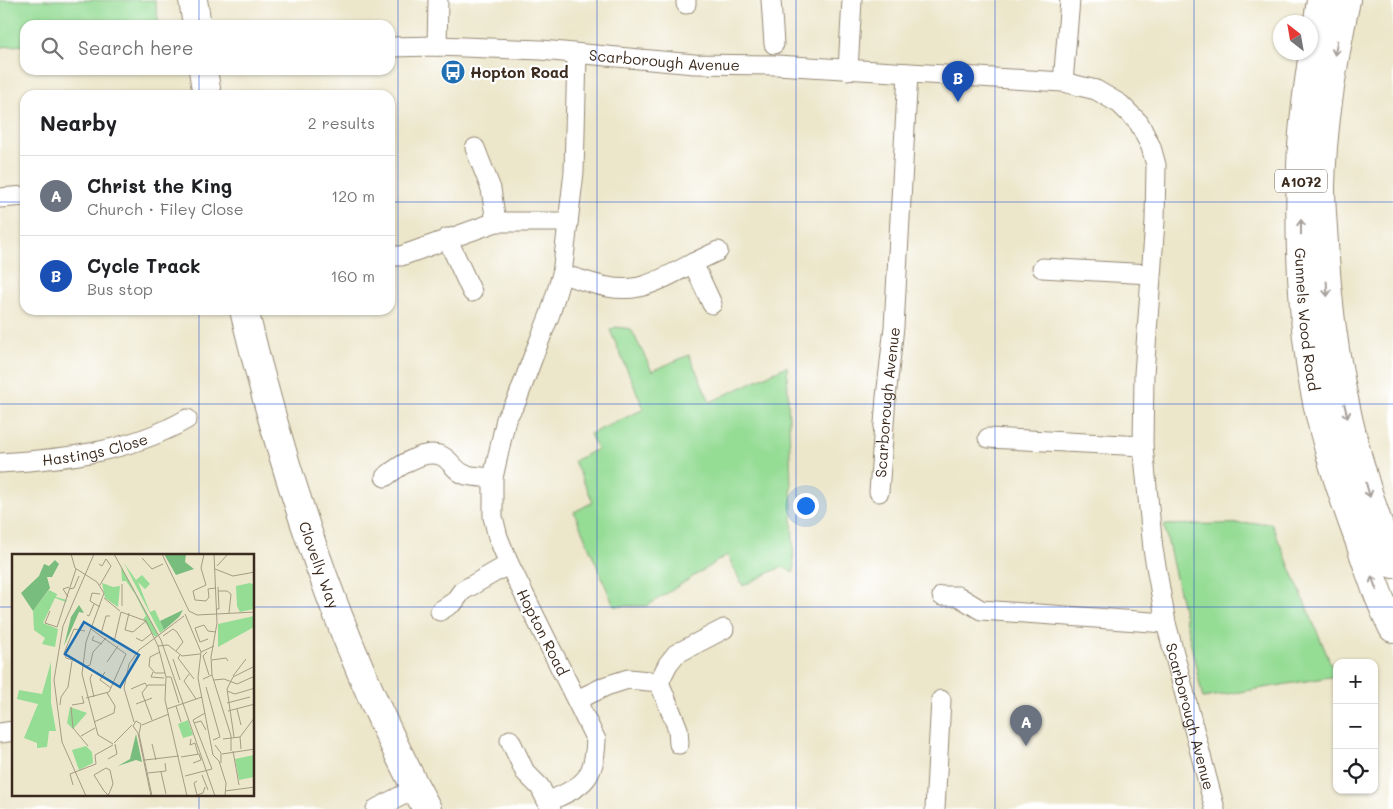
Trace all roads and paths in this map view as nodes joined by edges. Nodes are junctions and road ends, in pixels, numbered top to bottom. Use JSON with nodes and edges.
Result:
{"nodes":[{"id":1,"x":193,"y":0,"type":"edge"},
{"id":2,"x":438,"y":0,"type":"edge"},
{"id":3,"x":771,"y":0,"type":"edge"},
{"id":4,"x":852,"y":0,"type":"edge"},
{"id":5,"x":1070,"y":0,"type":"edge"},
{"id":6,"x":1321,"y":0,"type":"edge"},
{"id":7,"x":1346,"y":0,"type":"edge"},
{"id":8,"x":196,"y":20,"type":"edge"},
{"id":9,"x":774,"y":44,"type":"dead end"},
{"id":10,"x":438,"y":46,"type":"junction"},
{"id":11,"x":395,"y":47,"type":"edge"},
{"id":12,"x":577,"y":54,"type":"junction"},
{"id":13,"x":848,"y":70,"type":"junction"},
{"id":14,"x":908,"y":73,"type":"junction"},
{"id":15,"x":204,"y":75,"type":"edge"},
{"id":16,"x":1064,"y":82,"type":"junction"},
{"id":17,"x":205,"y":90,"type":"edge"},
{"id":18,"x":475,"y":148,"type":"dead end"},
{"id":19,"x":20,"y":196,"type":"edge"},
{"id":20,"x":0,"y":198,"type":"edge"},
{"id":21,"x":496,"y":222,"type":"junction"},
{"id":22,"x":568,"y":222,"type":"junction"},
{"id":23,"x":447,"y":238,"type":"junction"},
{"id":24,"x":718,"y":251,"type":"dead end"},
{"id":25,"x":395,"y":256,"type":"edge"},
{"id":26,"x":693,"y":263,"type":"junction"},
{"id":27,"x":1042,"y":268,"type":"dead end"},
{"id":28,"x":562,"y":274,"type":"junction"},
{"id":29,"x":1150,"y":274,"type":"junction"},
{"id":30,"x":472,"y":292,"type":"dead end"},
{"id":31,"x":712,"y":304,"type":"dead end"},
{"id":32,"x":245,"y":315,"type":"edge"},
{"id":33,"x":187,"y":419,"type":"dead end"},
{"id":34,"x":988,"y":438,"type":"dead end"},
{"id":35,"x":1143,"y":446,"type":"junction"},
{"id":36,"x":0,"y":464,"type":"edge"},
{"id":37,"x":385,"y":477,"type":"dead end"},
{"id":38,"x":493,"y":478,"type":"junction"},
{"id":39,"x":880,"y":492,"type":"dead end"},
{"id":40,"x":509,"y":564,"type":"junction"},
{"id":41,"x":1393,"y":564,"type":"edge"},
{"id":42,"x":942,"y":596,"type":"dead end"},
{"id":43,"x":440,"y":611,"type":"dead end"},
{"id":44,"x":1166,"y":623,"type":"junction"},
{"id":45,"x":1393,"y":628,"type":"edge"},
{"id":46,"x":724,"y":629,"type":"dead end"},
{"id":47,"x":659,"y":682,"type":"junction"},
{"id":48,"x":577,"y":700,"type":"junction"},
{"id":49,"x":941,"y":700,"type":"dead end"},
{"id":50,"x":510,"y":740,"type":"dead end"},
{"id":51,"x":679,"y":744,"type":"dead end"},
{"id":52,"x":422,"y":798,"type":"edge"},
{"id":53,"x":549,"y":806,"type":"edge"},
{"id":54,"x":376,"y":809,"type":"edge"},
{"id":55,"x":935,"y":809,"type":"edge"},
{"id":56,"x":1215,"y":809,"type":"edge"}],
"edges":[{"from":1,"to":8,"type":"main road"},
{"from":2,"to":10,"type":"street"},
{"from":3,"to":9,"type":"street"},
{"from":4,"to":13,"type":"street"},
{"from":5,"to":16,"type":"street"},
{"from":45,"to":6,"type":"main road","name":"Gunnels Wood Road","number":"A1072","one_way":true},
{"from":7,"to":41,"type":"main road","name":"Gunnels Wood Road","number":"A1072","one_way":true},
{"from":10,"to":11,"type":"street","name":"Scarborough Avenue"},
{"from":10,"to":12,"type":"street","name":"Scarborough Avenue"},
{"from":12,"to":13,"type":"street","name":"Scarborough Avenue"},
{"from":12,"to":22,"type":"street","name":"Hopton Road"},
{"from":13,"to":14,"type":"street","name":"Scarborough Avenue"},
{"from":14,"to":16,"type":"street","name":"Scarborough Avenue"},
{"from":14,"to":39,"type":"street","name":"Scarborough Avenue"},
{"from":15,"to":17,"type":"main road"},
{"from":16,"to":29,"type":"street","name":"Scarborough Avenue"},
{"from":18,"to":21,"type":"street"},
{"from":19,"to":20,"type":"street"},
{"from":21,"to":22,"type":"street"},
{"from":21,"to":23,"type":"street"},
{"from":22,"to":28,"type":"street","name":"Hopton Road"},
{"from":23,"to":25,"type":"street"},
{"from":23,"to":30,"type":"street"},
{"from":24,"to":26,"type":"street"},
{"from":26,"to":28,"type":"street"},
{"from":26,"to":31,"type":"street"},
{"from":27,"to":29,"type":"street"},
{"from":28,"to":38,"type":"street","name":"Hopton Road"},
{"from":29,"to":35,"type":"street","name":"Scarborough Avenue"},
{"from":32,"to":52,"type":"main road","name":"Clovelly Way"},
{"from":33,"to":36,"type":"street","name":"Hastings Close"},
{"from":34,"to":35,"type":"street"},
{"from":35,"to":44,"type":"street","name":"Scarborough Avenue"},
{"from":37,"to":38,"type":"street"},
{"from":38,"to":40,"type":"street","name":"Hopton Road"},
{"from":40,"to":43,"type":"street"},
{"from":40,"to":48,"type":"street","name":"Hopton Road"},
{"from":42,"to":44,"type":"street","name":"Scarborough Avenue"},
{"from":44,"to":56,"type":"street","name":"Scarborough Avenue"},
{"from":46,"to":47,"type":"street"},
{"from":47,"to":48,"type":"street"},
{"from":47,"to":51,"type":"street"},
{"from":48,"to":53,"type":"street","name":"Hopton Road"},
{"from":49,"to":55,"type":"street"},
{"from":50,"to":53,"type":"street","name":"Hopton Road"},
{"from":52,"to":54,"type":"street"}]}
